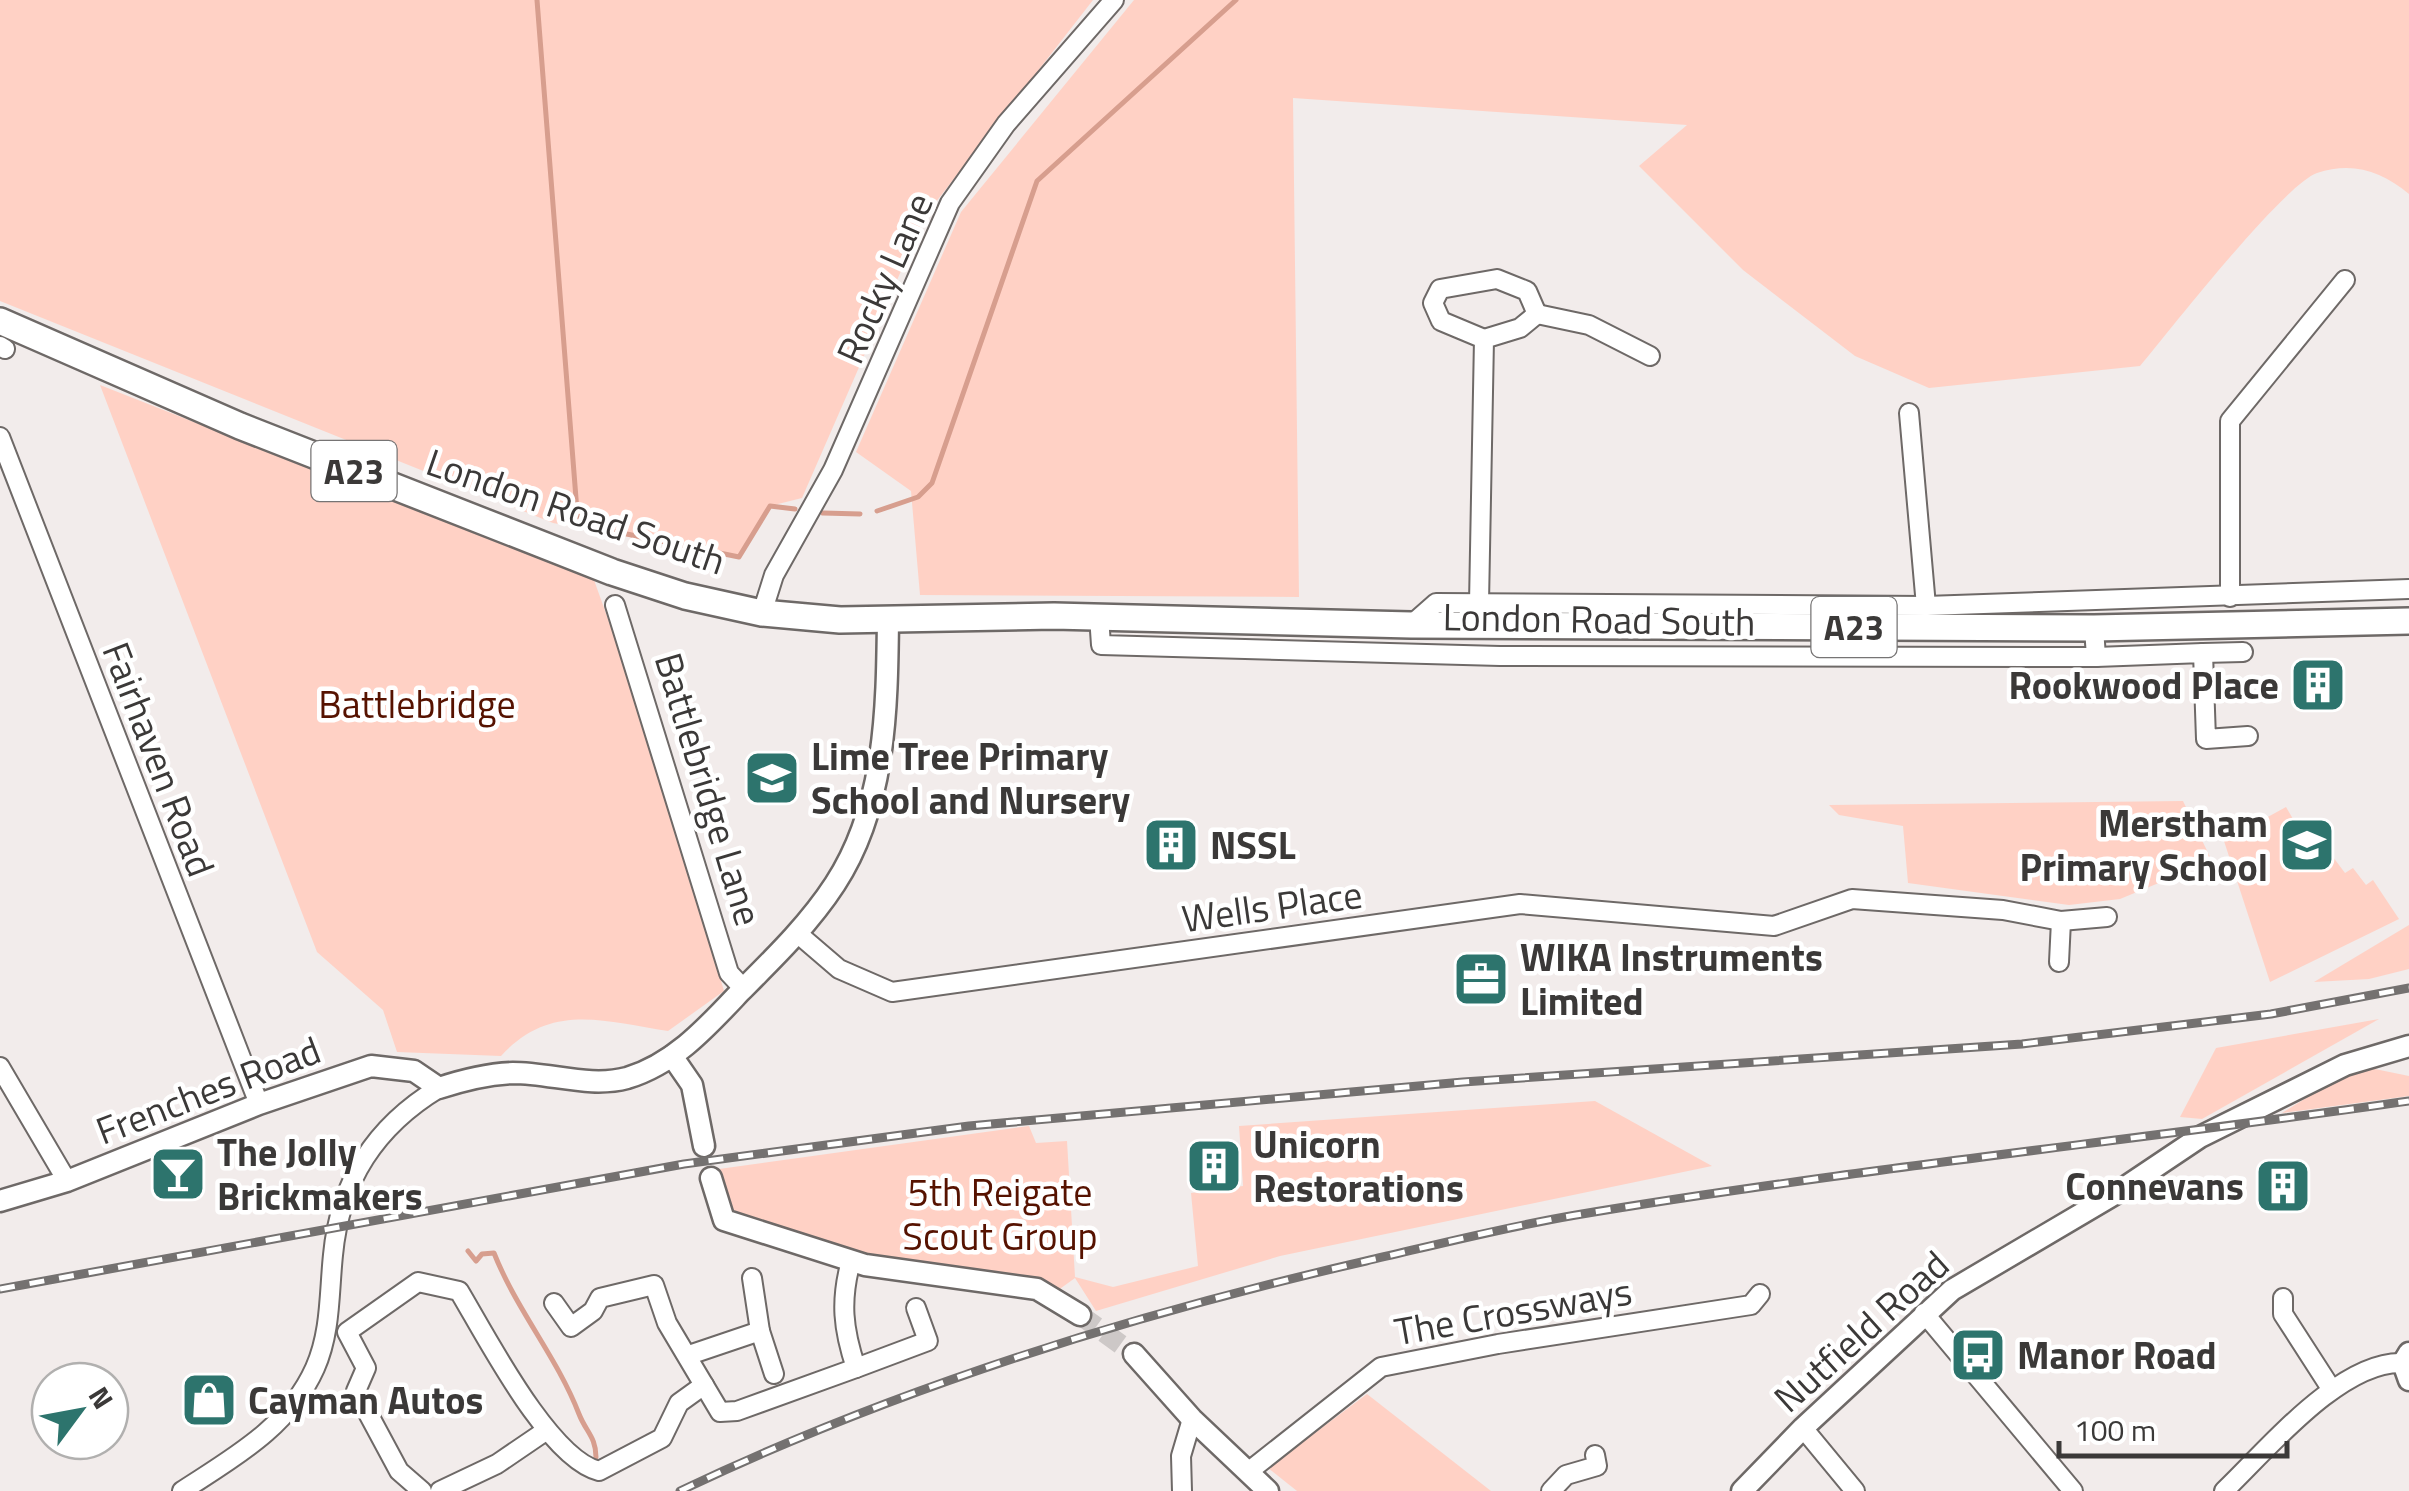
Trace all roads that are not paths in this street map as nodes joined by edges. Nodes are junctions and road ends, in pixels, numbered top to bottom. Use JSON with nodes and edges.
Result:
{"nodes":[{"id":1,"x":1114,"y":0,"type":"edge"},
{"id":2,"x":2345,"y":280,"type":"dead end"},
{"id":3,"x":1537,"y":314,"type":"junction"},
{"id":4,"x":0,"y":321,"type":"edge"},
{"id":5,"x":1484,"y":339,"type":"junction"},
{"id":6,"x":1650,"y":356,"type":"dead end"},
{"id":7,"x":1909,"y":412,"type":"dead end"},
{"id":8,"x":0,"y":437,"type":"edge"},
{"id":9,"x":2409,"y":590,"type":"edge"},
{"id":10,"x":2230,"y":597,"type":"junction"},
{"id":11,"x":1479,"y":603,"type":"junction"},
{"id":12,"x":615,"y":605,"type":"dead end"},
{"id":13,"x":1926,"y":606,"type":"junction"},
{"id":14,"x":762,"y":613,"type":"junction"},
{"id":15,"x":2131,"y":613,"type":"junction"},
{"id":16,"x":1099,"y":616,"type":"junction"},
{"id":17,"x":888,"y":620,"type":"junction"},
{"id":18,"x":2409,"y":621,"type":"edge"},
{"id":19,"x":1411,"y":625,"type":"junction"},
{"id":20,"x":2094,"y":628,"type":"junction"},
{"id":21,"x":2243,"y":652,"type":"dead end"},
{"id":22,"x":2203,"y":654,"type":"junction"},
{"id":23,"x":2096,"y":657,"type":"junction"},
{"id":24,"x":2248,"y":736,"type":"dead end"},
{"id":25,"x":2107,"y":917,"type":"dead end"},
{"id":26,"x":2061,"y":921,"type":"junction"},
{"id":27,"x":797,"y":934,"type":"junction"},
{"id":28,"x":2059,"y":962,"type":"dead end"},
{"id":29,"x":744,"y":988,"type":"junction"},
{"id":30,"x":2409,"y":1046,"type":"edge"},
{"id":31,"x":672,"y":1056,"type":"junction"},
{"id":32,"x":0,"y":1067,"type":"edge"},
{"id":33,"x":439,"y":1088,"type":"junction"},
{"id":34,"x":7,"y":1097,"type":"edge"},
{"id":35,"x":258,"y":1104,"type":"junction"},
{"id":36,"x":704,"y":1146,"type":"dead end"},
{"id":37,"x":711,"y":1178,"type":"dead end"},
{"id":38,"x":67,"y":1182,"type":"junction"},
{"id":39,"x":0,"y":1200,"type":"edge"},
{"id":40,"x":851,"y":1261,"type":"junction"},
{"id":41,"x":752,"y":1278,"type":"dead end"},
{"id":42,"x":1760,"y":1294,"type":"dead end"},
{"id":43,"x":2283,"y":1298,"type":"dead end"},
{"id":44,"x":554,"y":1303,"type":"dead end"},
{"id":45,"x":916,"y":1308,"type":"dead end"},
{"id":46,"x":1924,"y":1313,"type":"junction"},
{"id":47,"x":1080,"y":1315,"type":"tunnel mouth"},
{"id":48,"x":760,"y":1332,"type":"junction"},
{"id":49,"x":1134,"y":1354,"type":"tunnel mouth"},
{"id":50,"x":690,"y":1355,"type":"junction"},
{"id":51,"x":2407,"y":1365,"type":"edge"},
{"id":52,"x":856,"y":1368,"type":"junction"},
{"id":53,"x":774,"y":1374,"type":"dead end"},
{"id":54,"x":704,"y":1386,"type":"junction"},
{"id":55,"x":2332,"y":1390,"type":"junction"},
{"id":56,"x":1192,"y":1420,"type":"junction"},
{"id":57,"x":1802,"y":1428,"type":"junction"},
{"id":58,"x":544,"y":1432,"type":"junction"},
{"id":59,"x":1595,"y":1455,"type":"dead end"},
{"id":60,"x":1248,"y":1472,"type":"junction"},
{"id":61,"x":182,"y":1491,"type":"edge"},
{"id":62,"x":422,"y":1491,"type":"edge"},
{"id":63,"x":440,"y":1491,"type":"edge"},
{"id":64,"x":1182,"y":1491,"type":"edge"},
{"id":65,"x":1268,"y":1491,"type":"edge"},
{"id":66,"x":1551,"y":1491,"type":"edge"},
{"id":67,"x":1742,"y":1491,"type":"edge"},
{"id":68,"x":1855,"y":1491,"type":"edge"},
{"id":69,"x":2074,"y":1491,"type":"edge"},
{"id":70,"x":2224,"y":1491,"type":"edge"}],
"edges":[{"from":1,"to":14,"type":"street","name":"Rocky Lane"},
{"from":2,"to":10,"type":"street"},
{"from":3,"to":5,"type":"street"},
{"from":3,"to":5,"type":"street"},
{"from":3,"to":6,"type":"street"},
{"from":4,"to":14,"type":"main road","name":"London Road South","number":"A23"},
{"from":5,"to":11,"type":"street"},
{"from":7,"to":13,"type":"street"},
{"from":8,"to":35,"type":"street","name":"Fairhaven Road"},
{"from":9,"to":10,"type":"street","name":"London Road South"},
{"from":10,"to":15,"type":"street","name":"London Road South"},
{"from":11,"to":13,"type":"street","name":"London Road South"},
{"from":11,"to":19,"type":"street","name":"London Road South"},
{"from":12,"to":29,"type":"street","name":"Battlebridge Lane"},
{"from":13,"to":15,"type":"street","name":"London Road South"},
{"from":14,"to":17,"type":"main road","name":"London Road South","number":"A23"},
{"from":15,"to":18,"type":"main road","name":"London Road South","number":"A23"},
{"from":15,"to":20,"type":"main road","name":"London Road South","number":"A23"},
{"from":16,"to":17,"type":"main road","name":"London Road South","number":"A23"},
{"from":16,"to":19,"type":"main road","name":"London Road South","number":"A23"},
{"from":16,"to":23,"type":"street","name":"London Road South"},
{"from":17,"to":27,"type":"street"},
{"from":19,"to":20,"type":"main road","name":"London Road South","number":"A23"},
{"from":20,"to":23,"type":"street"},
{"from":21,"to":22,"type":"street"},
{"from":22,"to":23,"type":"street"},
{"from":22,"to":24,"type":"street"},
{"from":25,"to":26,"type":"street"},
{"from":26,"to":27,"type":"street","name":"Wells Place"},
{"from":26,"to":28,"type":"street"},
{"from":27,"to":29,"type":"street"},
{"from":29,"to":31,"type":"street"},
{"from":30,"to":46,"type":"street","name":"Nutfield Road"},
{"from":31,"to":33,"type":"street"},
{"from":31,"to":36,"type":"street"},
{"from":32,"to":34,"type":"street"},
{"from":33,"to":35,"type":"street","name":"Frenches Road"},
{"from":33,"to":61,"type":"street"},
{"from":34,"to":38,"type":"street"},
{"from":35,"to":38,"type":"street","name":"Frenches Road"},
{"from":37,"to":40,"type":"street"},
{"from":38,"to":39,"type":"street","name":"Frenches Road"},
{"from":40,"to":47,"type":"street"},
{"from":40,"to":52,"type":"street"},
{"from":41,"to":48,"type":"street"},
{"from":42,"to":60,"type":"street","name":"The Crossways"},
{"from":43,"to":55,"type":"street"},
{"from":44,"to":50,"type":"street"},
{"from":45,"to":52,"type":"street"},
{"from":46,"to":57,"type":"street","name":"Nutfield Road"},
{"from":46,"to":69,"type":"street"},
{"from":48,"to":50,"type":"street"},
{"from":48,"to":53,"type":"street"},
{"from":49,"to":56,"type":"street"},
{"from":50,"to":54,"type":"street"},
{"from":51,"to":55,"type":"street"},
{"from":52,"to":54,"type":"street"},
{"from":54,"to":58,"type":"street"},
{"from":55,"to":70,"type":"street"},
{"from":56,"to":60,"type":"street"},
{"from":56,"to":64,"type":"street"},
{"from":57,"to":67,"type":"street","name":"Nutfield Road"},
{"from":57,"to":68,"type":"street"},
{"from":58,"to":62,"type":"street"},
{"from":58,"to":63,"type":"street"},
{"from":59,"to":66,"type":"street"},
{"from":60,"to":65,"type":"street"}]}
